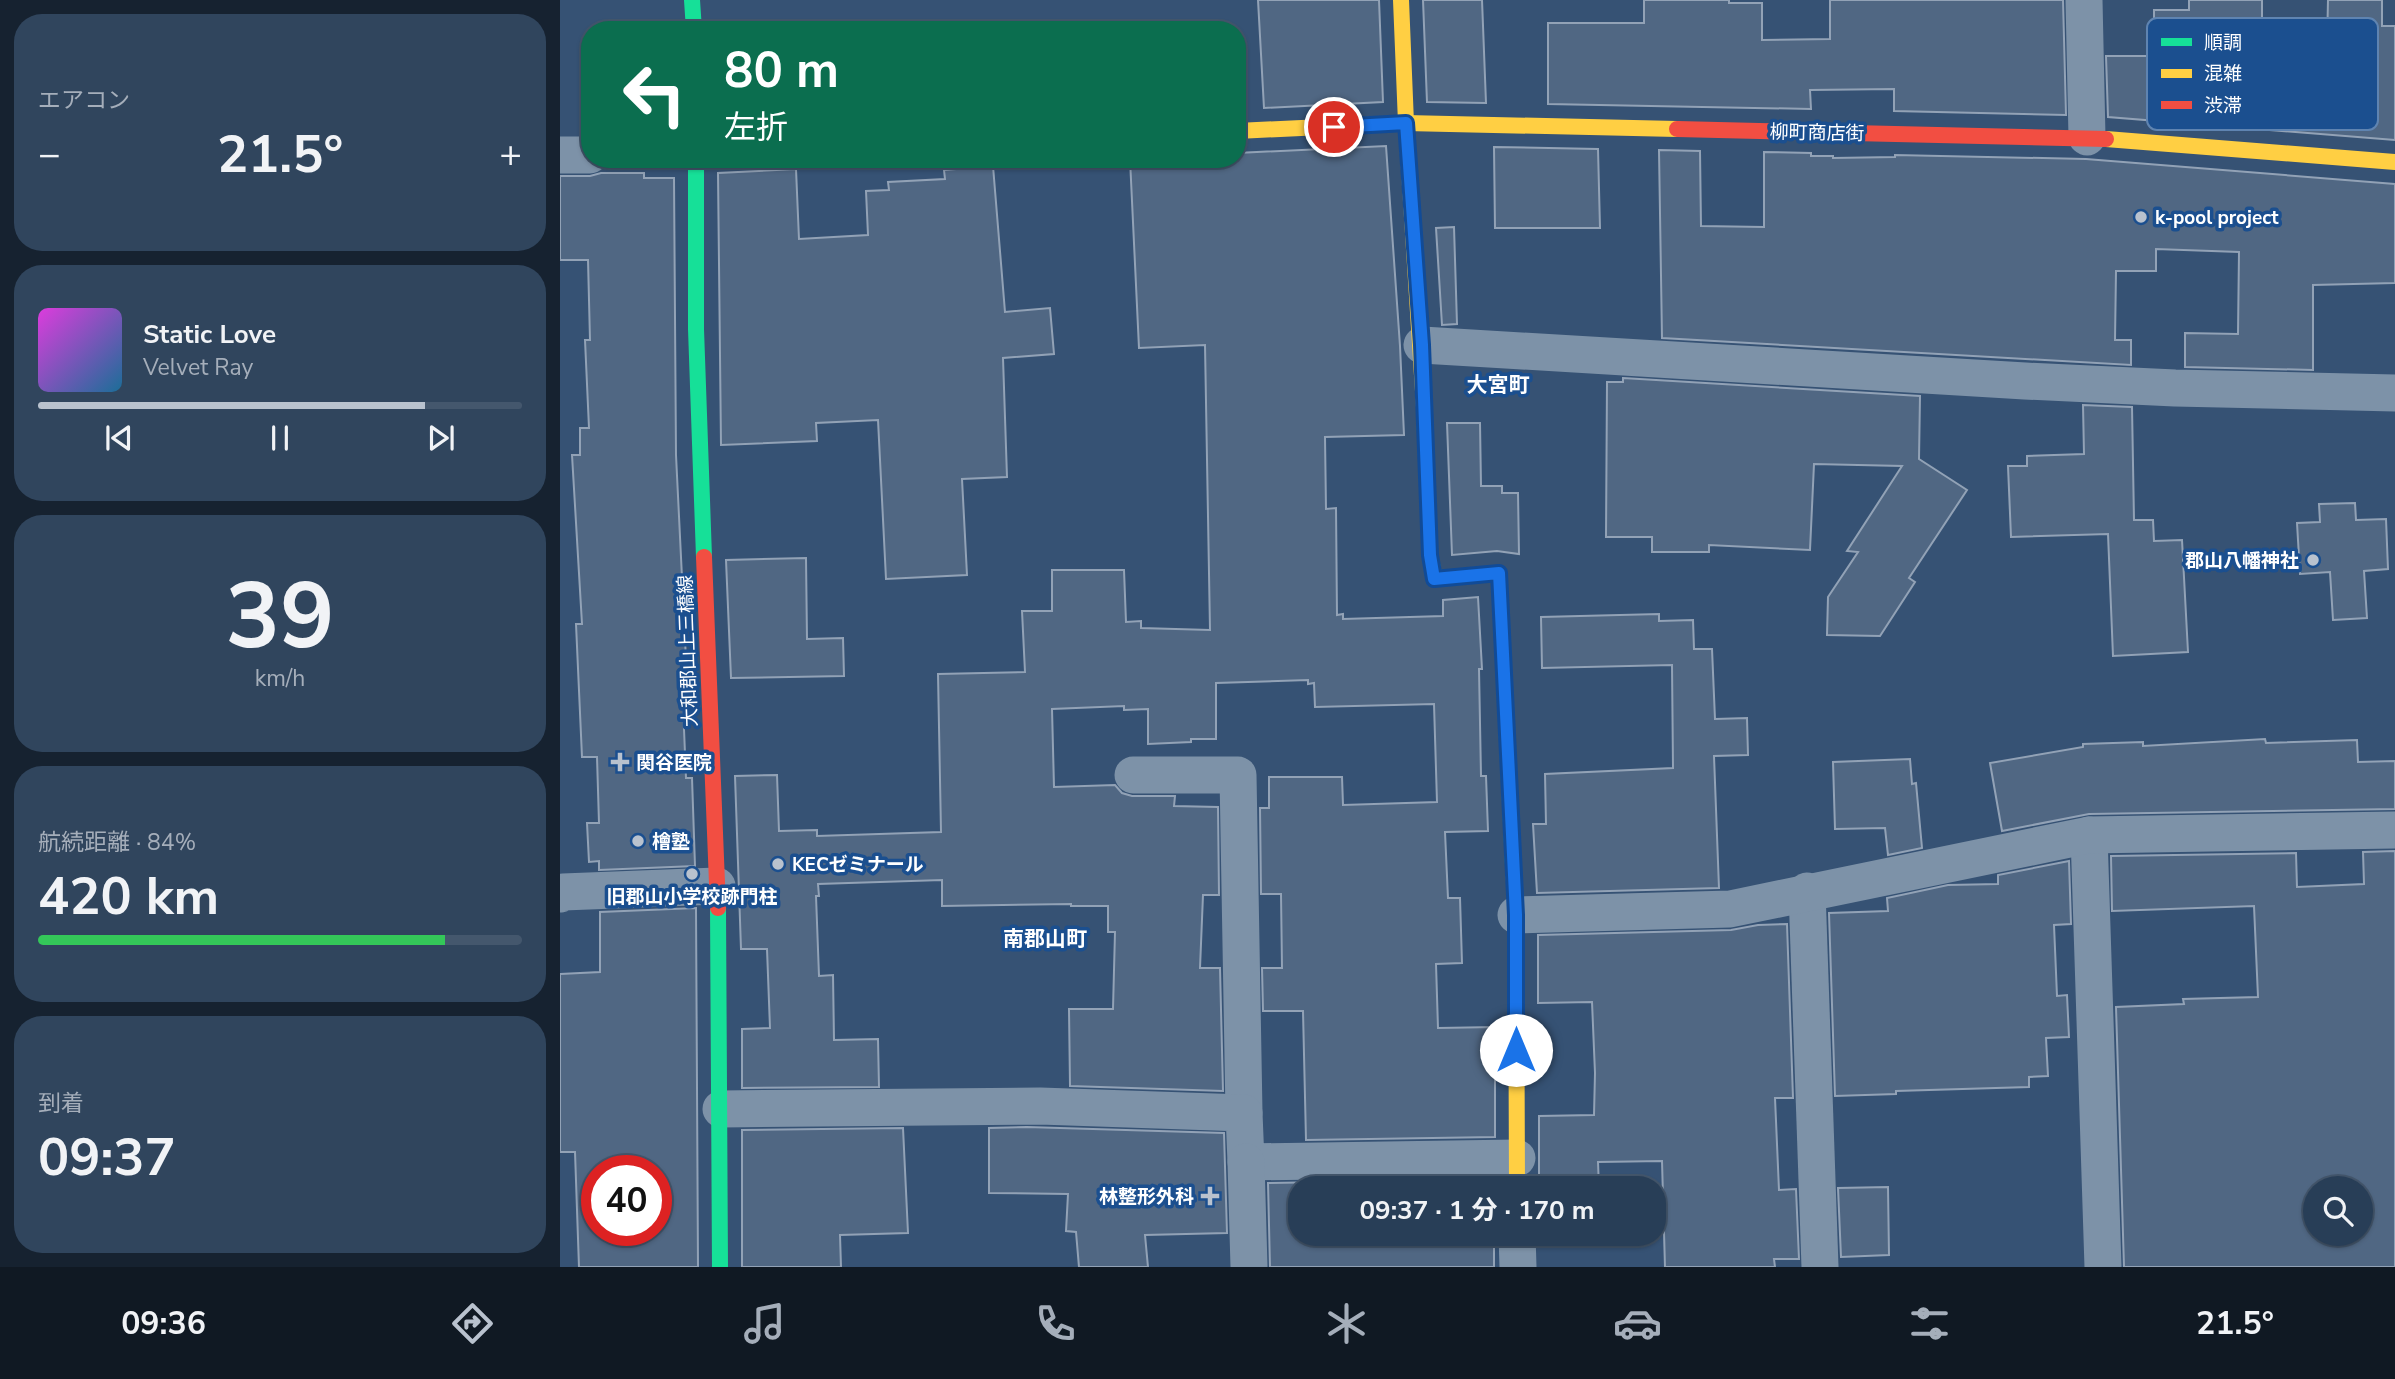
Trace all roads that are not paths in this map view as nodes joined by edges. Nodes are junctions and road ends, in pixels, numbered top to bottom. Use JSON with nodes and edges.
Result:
{"nodes":[{"id":1,"x":692,"y":0,"type":"edge"},
{"id":2,"x":1401,"y":0,"type":"edge"},
{"id":3,"x":2084,"y":0,"type":"edge"},
{"id":4,"x":693,"y":21,"type":"edge"},
{"id":5,"x":1406,"y":123,"type":"junction"},
{"id":6,"x":1246,"y":131,"type":"edge"},
{"id":7,"x":2087,"y":137,"type":"junction"},
{"id":8,"x":560,"y":155,"type":"edge"},
{"id":9,"x":581,"y":155,"type":"edge"},
{"id":10,"x":2395,"y":162,"type":"edge"},
{"id":11,"x":696,"y":168,"type":"edge"},
{"id":12,"x":1422,"y":345,"type":"junction"},
{"id":13,"x":2395,"y":393,"type":"edge"},
{"id":14,"x":1133,"y":775,"type":"dead end"},
{"id":15,"x":2395,"y":831,"type":"edge"},
{"id":16,"x":2089,"y":835,"type":"junction"},
{"id":17,"x":717,"y":886,"type":"junction"},
{"id":18,"x":1807,"y":891,"type":"junction"},
{"id":19,"x":560,"y":894,"type":"edge"},
{"id":20,"x":1516,"y":915,"type":"junction"},
{"id":21,"x":721,"y":1109,"type":"junction"},
{"id":22,"x":1244,"y":1113,"type":"junction"},
{"id":23,"x":1246,"y":1162,"type":"junction"},
{"id":24,"x":1517,"y":1173,"type":"edge"},
{"id":25,"x":1517,"y":1246,"type":"edge"},
{"id":26,"x":720,"y":1267,"type":"edge"},
{"id":27,"x":1249,"y":1267,"type":"edge"},
{"id":28,"x":1518,"y":1267,"type":"edge"},
{"id":29,"x":1820,"y":1267,"type":"edge"},
{"id":30,"x":2103,"y":1267,"type":"edge"}],
"edges":[{"from":1,"to":4,"type":"street"},
{"from":2,"to":5,"type":"street"},
{"from":3,"to":7,"type":"street"},
{"from":5,"to":6,"type":"street","name":"柳町商店街"},
{"from":5,"to":7,"type":"street","name":"柳町商店街"},
{"from":5,"to":12,"type":"street"},
{"from":7,"to":10,"type":"street","name":"柳町商店街"},
{"from":8,"to":9,"type":"street"},
{"from":11,"to":17,"type":"street","name":"大和郡山上三橋線"},
{"from":12,"to":13,"type":"street"},
{"from":12,"to":20,"type":"street"},
{"from":14,"to":22,"type":"street"},
{"from":15,"to":16,"type":"street"},
{"from":16,"to":18,"type":"street"},
{"from":16,"to":30,"type":"street"},
{"from":17,"to":19,"type":"street"},
{"from":17,"to":21,"type":"street","name":"大和郡山上三橋線"},
{"from":18,"to":20,"type":"street"},
{"from":18,"to":29,"type":"street"},
{"from":20,"to":24,"type":"street"},
{"from":21,"to":22,"type":"street"},
{"from":21,"to":26,"type":"street","name":"大和郡山上三橋線"},
{"from":22,"to":23,"type":"street"},
{"from":23,"to":24,"type":"street"},
{"from":23,"to":27,"type":"street"},
{"from":25,"to":28,"type":"street"}]}
